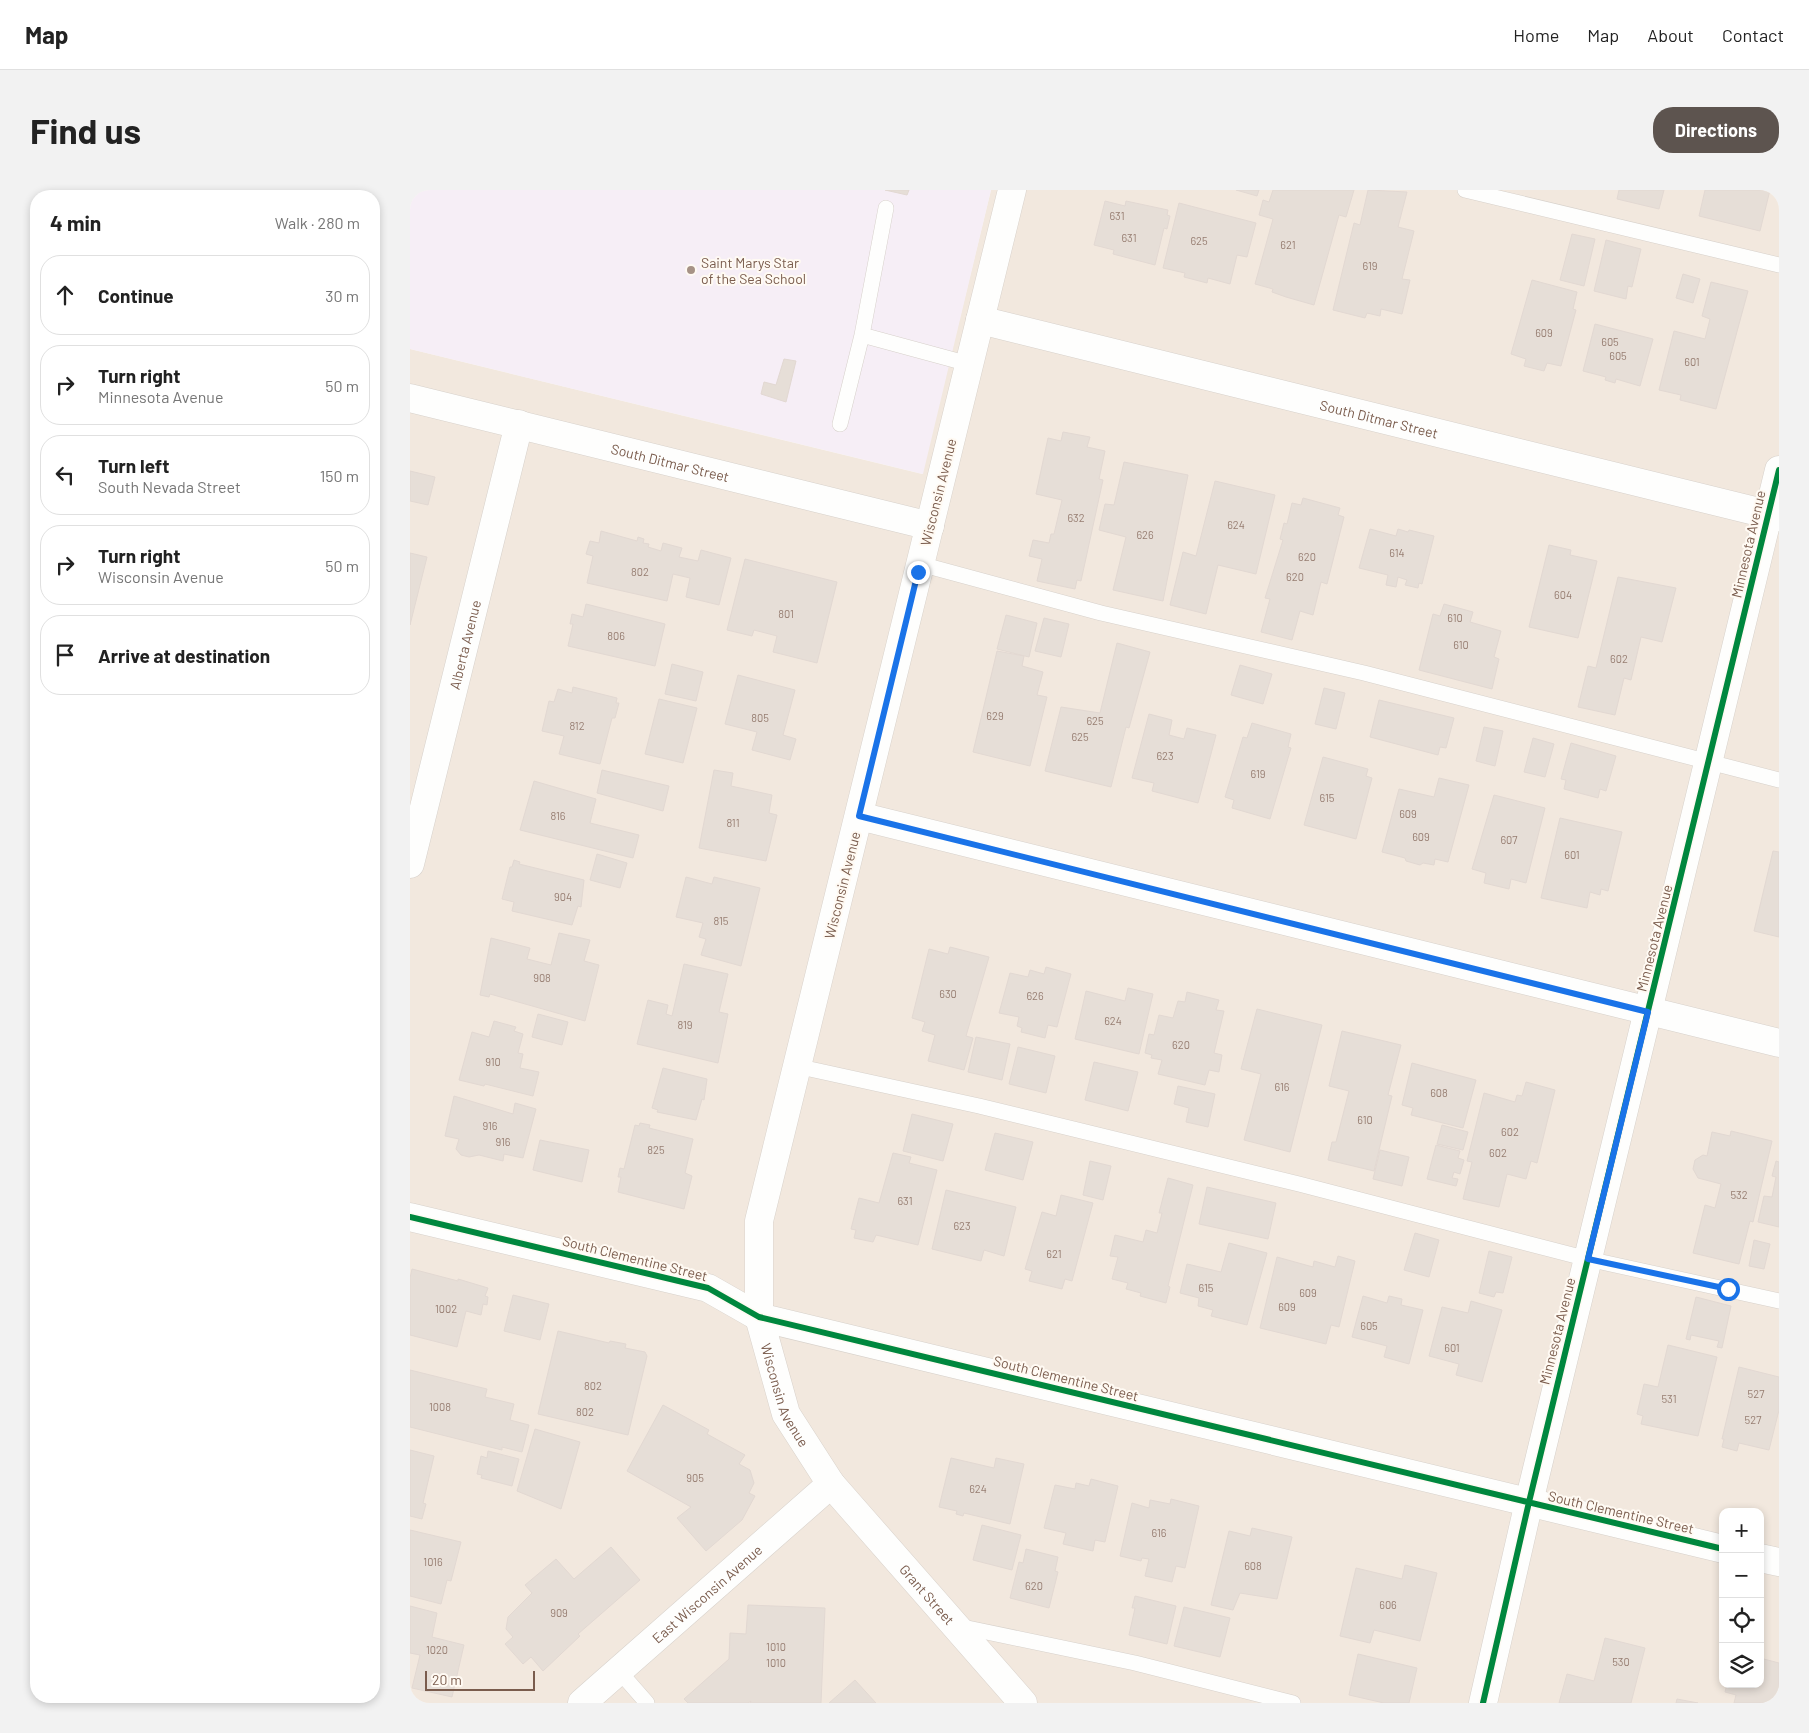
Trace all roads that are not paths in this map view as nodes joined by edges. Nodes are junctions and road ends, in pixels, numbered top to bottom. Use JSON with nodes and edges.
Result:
{"nodes":[{"id":1,"x":1012,"y":190,"type":"edge"},
{"id":2,"x":1465,"y":190,"type":"edge"},
{"id":3,"x":886,"y":208,"type":"dead end"},
{"id":4,"x":1779,"y":265,"type":"edge"},
{"id":5,"x":980,"y":320,"type":"junction"},
{"id":6,"x":862,"y":335,"type":"junction"},
{"id":7,"x":969,"y":364,"type":"junction"},
{"id":8,"x":410,"y":398,"type":"edge"},
{"id":9,"x":519,"y":424,"type":"junction"},
{"id":10,"x":840,"y":424,"type":"dead end"},
{"id":11,"x":1779,"y":470,"type":"edge"},
{"id":12,"x":1774,"y":516,"type":"edge"},
{"id":13,"x":930,"y":526,"type":"junction"},
{"id":14,"x":920,"y":564,"type":"junction"},
{"id":15,"x":1709,"y":763,"type":"junction"},
{"id":16,"x":1779,"y":780,"type":"edge"},
{"id":17,"x":859,"y":816,"type":"junction"},
{"id":18,"x":410,"y":864,"type":"edge"},
{"id":19,"x":1648,"y":1012,"type":"junction"},
{"id":20,"x":1779,"y":1043,"type":"edge"},
{"id":21,"x":796,"y":1066,"type":"junction"},
{"id":22,"x":410,"y":1217,"type":"edge"},
{"id":23,"x":1588,"y":1259,"type":"junction"},
{"id":24,"x":1779,"y":1301,"type":"edge"},
{"id":25,"x":759,"y":1317,"type":"junction"},
{"id":26,"x":831,"y":1484,"type":"junction"},
{"id":27,"x":1529,"y":1502,"type":"junction"},
{"id":28,"x":1719,"y":1548,"type":"edge"},
{"id":29,"x":1764,"y":1559,"type":"edge"},
{"id":30,"x":1779,"y":1562,"type":"edge"},
{"id":31,"x":954,"y":1625,"type":"junction"},
{"id":32,"x":619,"y":1671,"type":"junction"},
{"id":33,"x":582,"y":1703,"type":"edge"},
{"id":34,"x":648,"y":1703,"type":"edge"},
{"id":35,"x":1023,"y":1703,"type":"edge"},
{"id":36,"x":1293,"y":1703,"type":"edge"},
{"id":37,"x":1483,"y":1703,"type":"edge"}],
"edges":[{"from":1,"to":5,"type":"street","name":"Wisconsin Avenue"},
{"from":2,"to":4,"type":"lane"},
{"from":3,"to":6,"type":"lane"},
{"from":5,"to":7,"type":"street","name":"Wisconsin Avenue"},
{"from":5,"to":12,"type":"street","name":"South Ditmar Street"},
{"from":6,"to":7,"type":"lane"},
{"from":6,"to":10,"type":"lane"},
{"from":7,"to":13,"type":"street","name":"Wisconsin Avenue"},
{"from":8,"to":9,"type":"street","name":"South Ditmar Street"},
{"from":9,"to":13,"type":"street","name":"South Ditmar Street"},
{"from":9,"to":18,"type":"street","name":"Alberta Avenue"},
{"from":11,"to":12,"type":"street","name":"Minnesota Avenue"},
{"from":12,"to":15,"type":"street","name":"Minnesota Avenue"},
{"from":13,"to":14,"type":"street","name":"Wisconsin Avenue"},
{"from":14,"to":15,"type":"lane"},
{"from":14,"to":17,"type":"street","name":"Wisconsin Avenue"},
{"from":15,"to":16,"type":"lane"},
{"from":15,"to":19,"type":"street","name":"Minnesota Avenue"},
{"from":17,"to":19,"type":"street"},
{"from":17,"to":21,"type":"street","name":"Wisconsin Avenue"},
{"from":19,"to":20,"type":"street"},
{"from":19,"to":23,"type":"street","name":"Minnesota Avenue"},
{"from":21,"to":23,"type":"lane"},
{"from":21,"to":25,"type":"street","name":"Wisconsin Avenue"},
{"from":22,"to":25,"type":"street","name":"South Clementine Street"},
{"from":23,"to":24,"type":"lane"},
{"from":23,"to":27,"type":"street","name":"Minnesota Avenue"},
{"from":25,"to":26,"type":"street","name":"Wisconsin Avenue"},
{"from":25,"to":27,"type":"street","name":"South Clementine Street"},
{"from":26,"to":31,"type":"street","name":"Grant Street"},
{"from":26,"to":32,"type":"street","name":"East Wisconsin Avenue"},
{"from":27,"to":28,"type":"street","name":"South Clementine Street"},
{"from":27,"to":37,"type":"street","name":"Minnesota Avenue"},
{"from":29,"to":30,"type":"street"},
{"from":31,"to":35,"type":"street","name":"Grant Street"},
{"from":31,"to":36,"type":"lane"},
{"from":32,"to":33,"type":"street","name":"East Wisconsin Avenue"},
{"from":32,"to":34,"type":"lane"}]}
